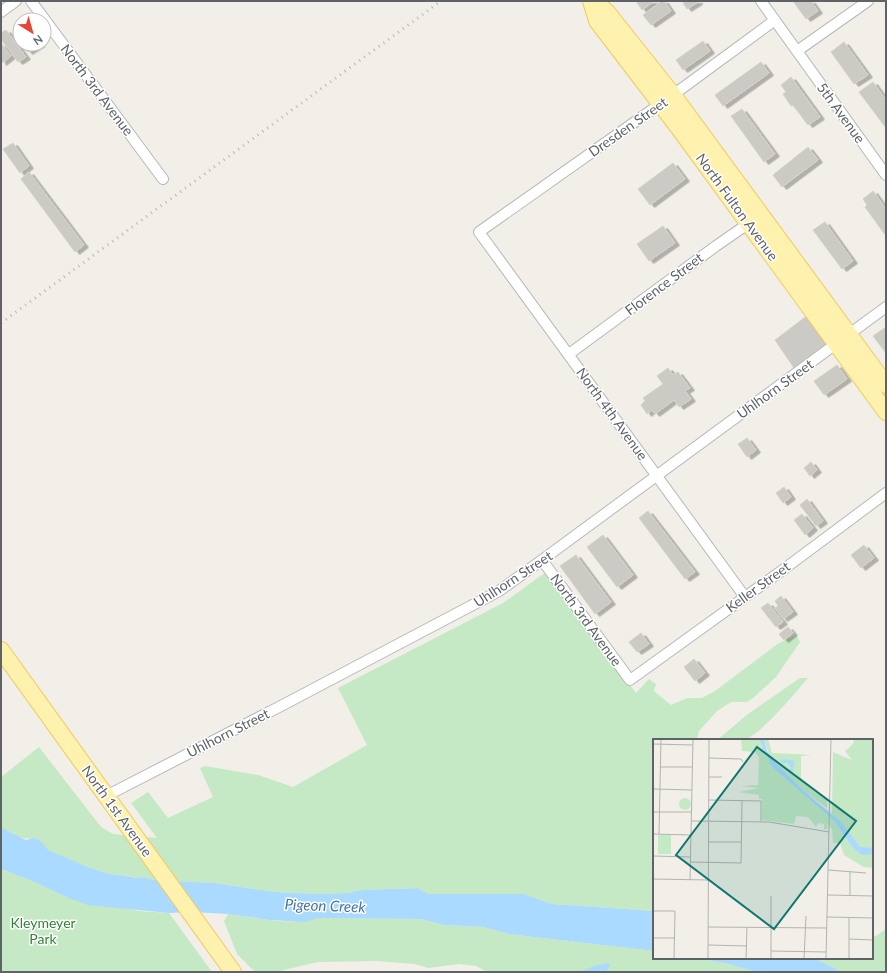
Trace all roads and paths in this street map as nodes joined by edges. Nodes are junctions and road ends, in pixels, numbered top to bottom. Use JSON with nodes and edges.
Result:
{"nodes":[{"id":1,"x":16,"y":1,"type":"edge"},
{"id":2,"x":32,"y":1,"type":"edge"},
{"id":3,"x":592,"y":1,"type":"edge"},
{"id":4,"x":761,"y":1,"type":"edge"},
{"id":5,"x":868,"y":1,"type":"edge"},
{"id":6,"x":1,"y":12,"type":"edge"},
{"id":7,"x":775,"y":20,"type":"junction"},
{"id":8,"x":797,"y":51,"type":"junction"},
{"id":9,"x":667,"y":99,"type":"junction"},
{"id":10,"x":886,"y":174,"type":"edge"},
{"id":11,"x":163,"y":179,"type":"dead end"},
{"id":12,"x":755,"y":219,"type":"junction"},
{"id":13,"x":479,"y":232,"type":"joint"},
{"id":14,"x":886,"y":308,"type":"edge"},
{"id":15,"x":843,"y":339,"type":"junction"},
{"id":16,"x":569,"y":354,"type":"junction"},
{"id":17,"x":886,"y":385,"type":"edge"},
{"id":18,"x":886,"y":412,"type":"edge"},
{"id":19,"x":657,"y":476,"type":"junction"},
{"id":20,"x":886,"y":493,"type":"edge"},
{"id":21,"x":542,"y":560,"type":"junction"},
{"id":22,"x":745,"y":596,"type":"junction"},
{"id":23,"x":1,"y":650,"type":"edge"},
{"id":24,"x":630,"y":680,"type":"joint"},
{"id":25,"x":106,"y":796,"type":"junction"},
{"id":26,"x":233,"y":972,"type":"edge"}],
"edges":[{"from":1,"to":6,"type":"street"},
{"from":2,"to":11,"type":"street","name":"North 3rd Avenue"},
{"from":3,"to":9,"type":"main road","name":"North Fulton Avenue"},
{"from":4,"to":7,"type":"street"},
{"from":5,"to":8,"type":"street"},
{"from":7,"to":8,"type":"street","name":"5th Avenue"},
{"from":7,"to":9,"type":"street","name":"Dresden Street"},
{"from":8,"to":10,"type":"street","name":"5th Avenue"},
{"from":9,"to":12,"type":"main road","name":"North Fulton Avenue"},
{"from":9,"to":13,"type":"street","name":"Dresden Street"},
{"from":12,"to":15,"type":"main road","name":"North Fulton Avenue"},
{"from":12,"to":16,"type":"street","name":"Florence Street"},
{"from":13,"to":16,"type":"street","name":"North 4th Avenue"},
{"from":14,"to":15,"type":"street","name":"Uhlhorn Street"},
{"from":15,"to":17,"type":"main road","name":"North Fulton Avenue"},
{"from":15,"to":18,"type":"main road","name":"North Fulton Avenue"},
{"from":15,"to":19,"type":"street","name":"Uhlhorn Street"},
{"from":16,"to":19,"type":"street","name":"North 4th Avenue"},
{"from":19,"to":21,"type":"street","name":"Uhlhorn Street"},
{"from":19,"to":22,"type":"street","name":"North 4th Avenue"},
{"from":20,"to":22,"type":"street","name":"Keller Street"},
{"from":21,"to":24,"type":"street","name":"North 3rd Avenue"},
{"from":21,"to":25,"type":"street","name":"Uhlhorn Street"},
{"from":22,"to":24,"type":"street","name":"Keller Street"},
{"from":23,"to":25,"type":"main road","name":"North 1st Avenue"},
{"from":25,"to":26,"type":"main road","name":"North 1st Avenue"}]}
